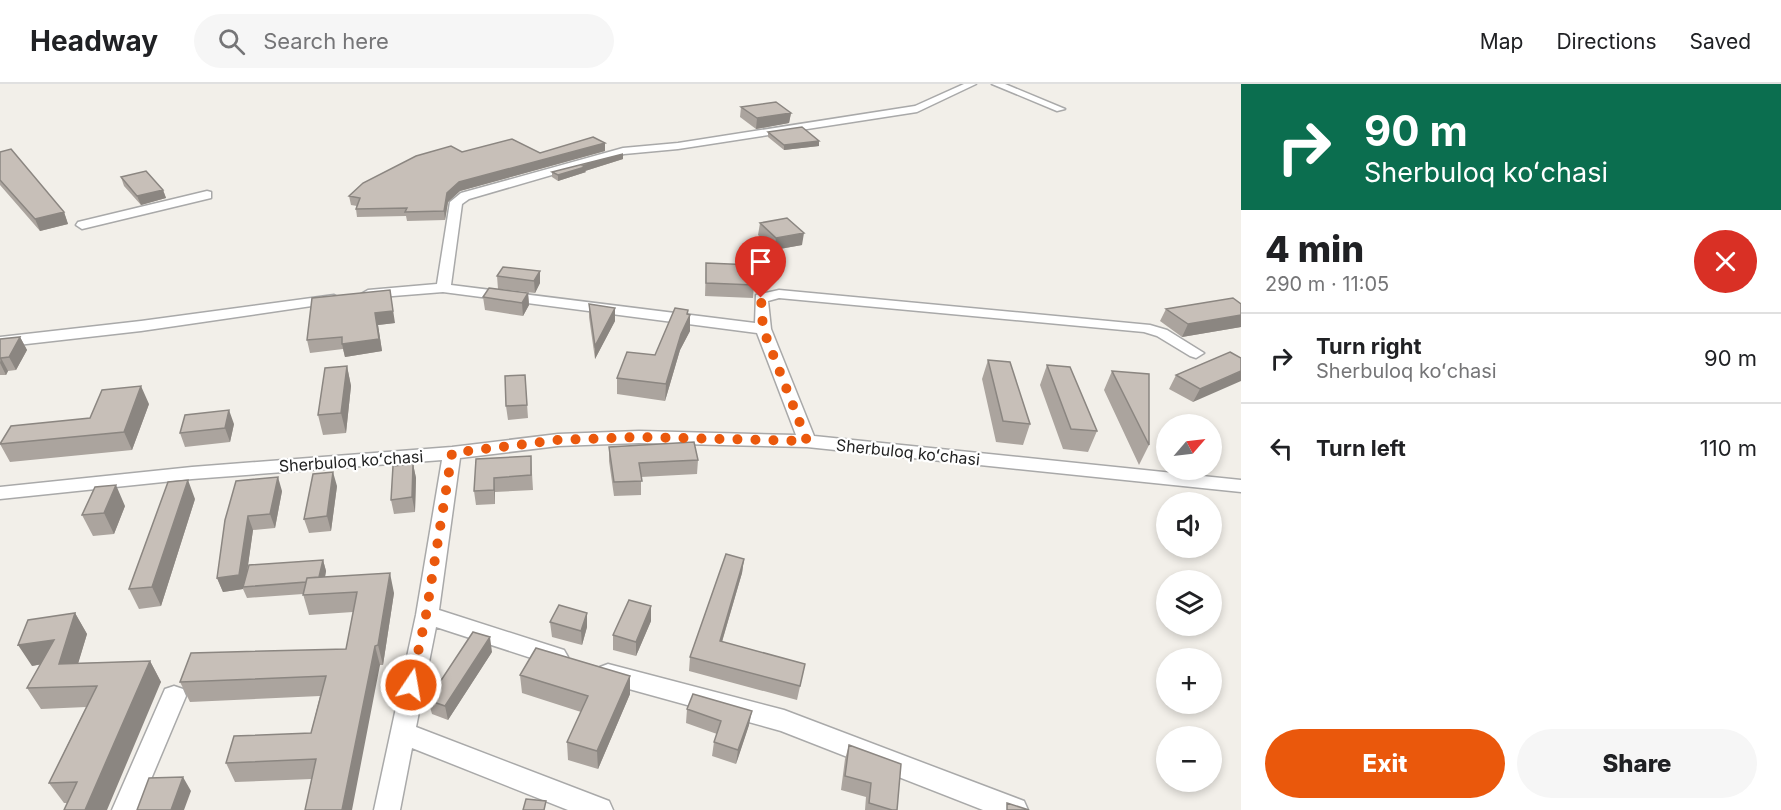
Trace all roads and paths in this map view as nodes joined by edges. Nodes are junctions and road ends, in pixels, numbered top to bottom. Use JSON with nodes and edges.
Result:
{"nodes":[{"id":1,"x":971,"y":84,"type":"edge"},
{"id":2,"x":996,"y":84,"type":"edge"},
{"id":3,"x":1060,"y":109,"type":"dead end"},
{"id":4,"x":207,"y":195,"type":"dead end"},
{"id":5,"x":82,"y":225,"type":"dead end"},
{"id":6,"x":443,"y":288,"type":"junction"},
{"id":7,"x":763,"y":329,"type":"junction"},
{"id":8,"x":0,"y":342,"type":"edge"},
{"id":9,"x":1196,"y":353,"type":"dead end"},
{"id":10,"x":807,"y":441,"type":"junction"},
{"id":11,"x":452,"y":453,"type":"junction"},
{"id":12,"x":1241,"y":486,"type":"edge"},
{"id":13,"x":0,"y":493,"type":"edge"},
{"id":14,"x":426,"y":615,"type":"junction"},
{"id":15,"x":174,"y":696,"type":"dead end"},
{"id":16,"x":401,"y":732,"type":"junction"},
{"id":17,"x":125,"y":810,"type":"edge"},
{"id":18,"x":387,"y":810,"type":"edge"},
{"id":19,"x":600,"y":810,"type":"edge"},
{"id":20,"x":1015,"y":810,"type":"edge"}],
"edges":[{"from":1,"to":6,"type":"street"},
{"from":2,"to":3,"type":"street"},
{"from":4,"to":5,"type":"street"},
{"from":6,"to":7,"type":"street"},
{"from":6,"to":8,"type":"street"},
{"from":7,"to":9,"type":"street"},
{"from":7,"to":10,"type":"street"},
{"from":10,"to":11,"type":"street","name":"Sherbuloq koʻchasi"},
{"from":10,"to":12,"type":"street","name":"Sherbuloq koʻchasi"},
{"from":11,"to":13,"type":"street","name":"Sherbuloq koʻchasi"},
{"from":11,"to":14,"type":"street"},
{"from":14,"to":16,"type":"street"},
{"from":14,"to":20,"type":"street"},
{"from":15,"to":17,"type":"street"},
{"from":16,"to":18,"type":"street"},
{"from":16,"to":19,"type":"street"}]}
